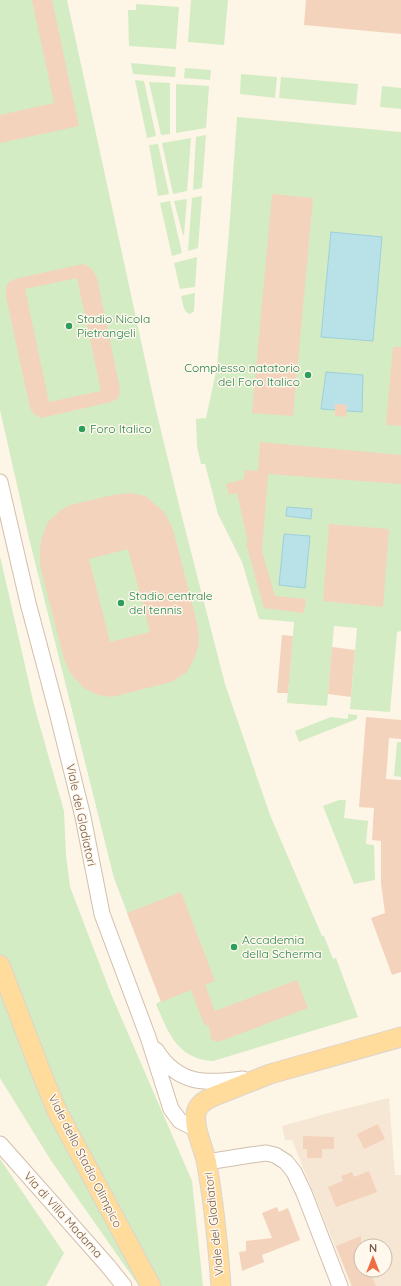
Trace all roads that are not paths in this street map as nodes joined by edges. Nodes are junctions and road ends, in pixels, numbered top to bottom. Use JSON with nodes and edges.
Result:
{"nodes":[{"id":1,"x":0,"y":482,"type":"edge"},
{"id":2,"x":0,"y":965,"type":"edge"},
{"id":3,"x":148,"y":1037,"type":"junction"},
{"id":4,"x":401,"y":1037,"type":"edge"},
{"id":5,"x":270,"y":1074,"type":"junction"},
{"id":6,"x":198,"y":1130,"type":"junction"},
{"id":7,"x":0,"y":1144,"type":"edge"},
{"id":8,"x":207,"y":1162,"type":"junction"},
{"id":9,"x":124,"y":1286,"type":"edge"},
{"id":10,"x":151,"y":1286,"type":"edge"},
{"id":11,"x":221,"y":1286,"type":"edge"},
{"id":12,"x":340,"y":1286,"type":"edge"}],
"edges":[{"from":1,"to":3,"type":"street","name":"Viale dei Gladiatori"},
{"from":2,"to":10,"type":"main road","name":"Viale dello Stadio Olimpico"},
{"from":3,"to":5,"type":"street"},
{"from":3,"to":6,"type":"street","name":"Viale dei Gladiatori"},
{"from":4,"to":5,"type":"main road","name":"Viale dei Gladiatori"},
{"from":5,"to":6,"type":"main road","name":"Viale dei Gladiatori"},
{"from":6,"to":8,"type":"main road","name":"Viale dei Gladiatori"},
{"from":7,"to":9,"type":"street","name":"Via di Villa Madama"},
{"from":8,"to":11,"type":"main road","name":"Viale dei Gladiatori"},
{"from":8,"to":12,"type":"street"}]}
